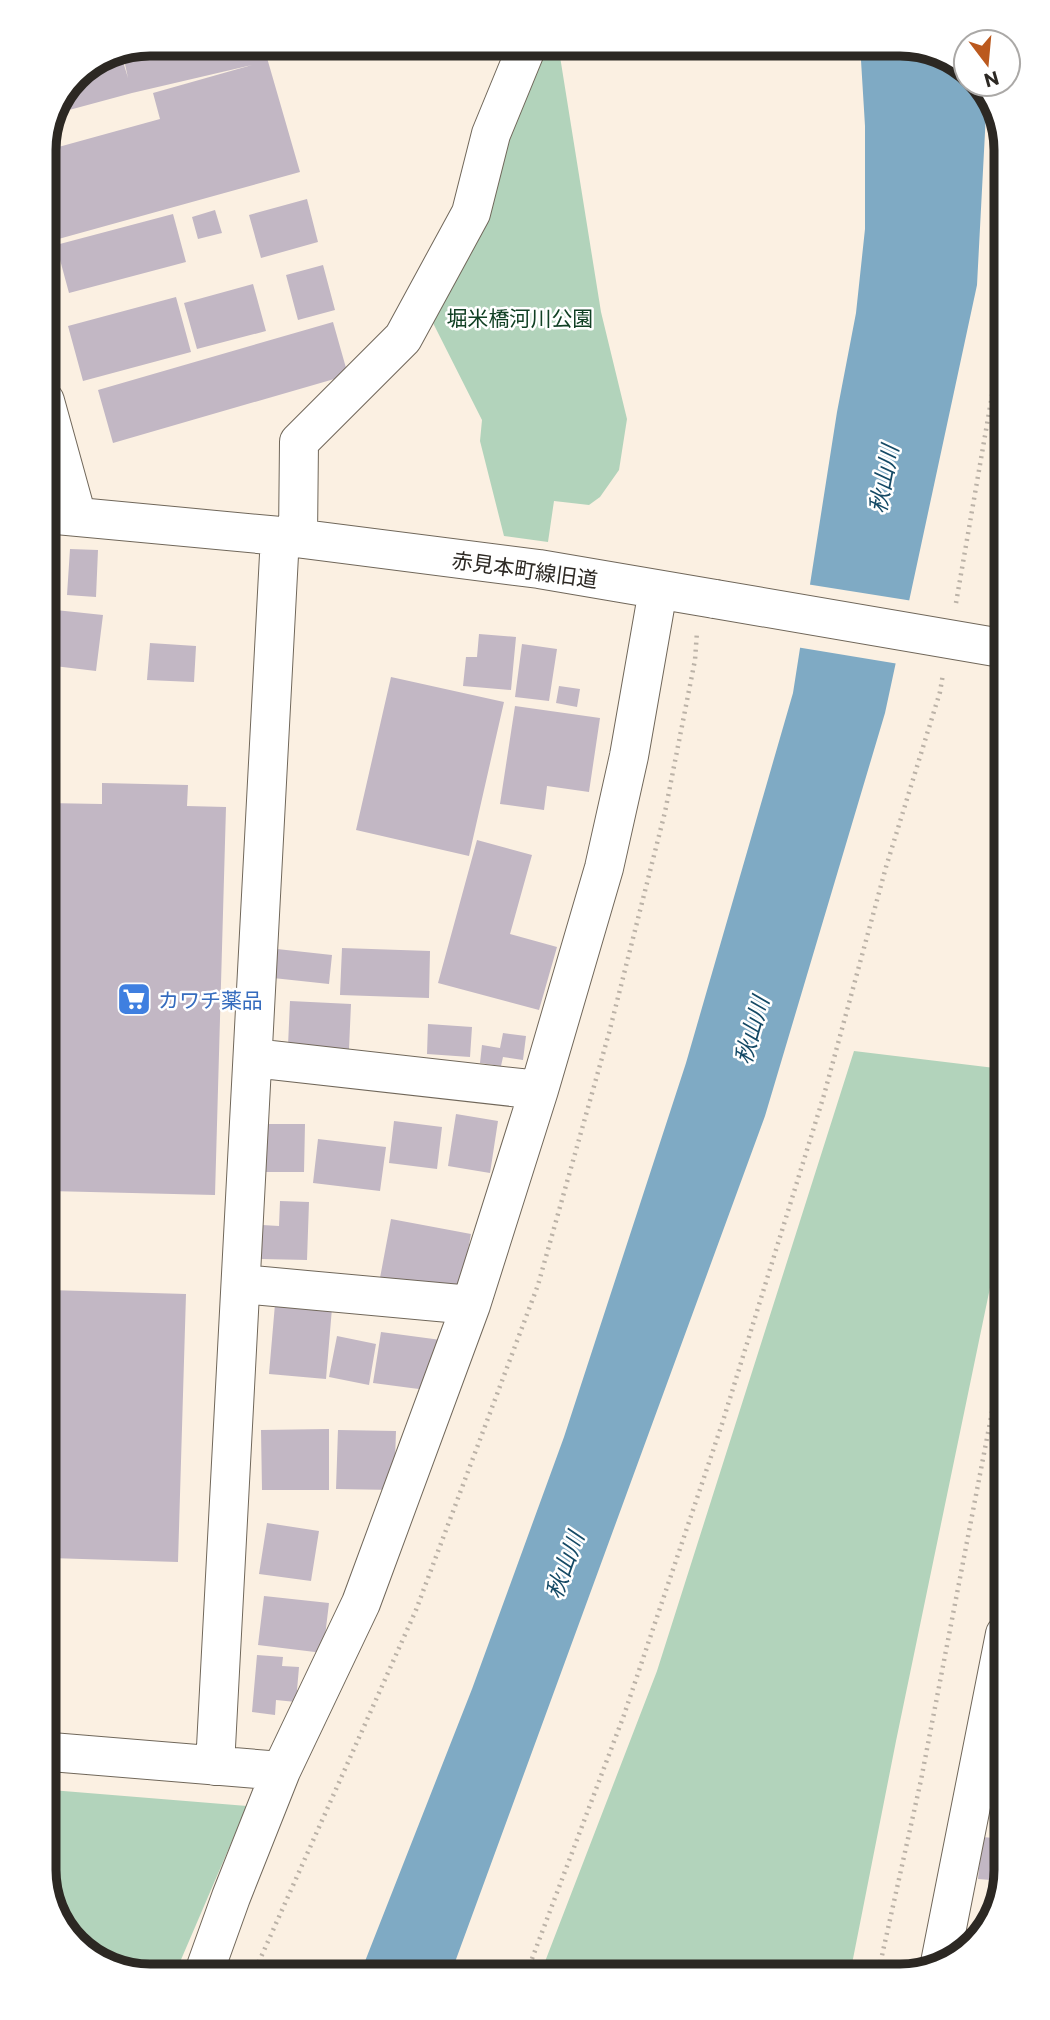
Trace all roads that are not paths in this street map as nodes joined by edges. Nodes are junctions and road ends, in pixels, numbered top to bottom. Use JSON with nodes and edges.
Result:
{"nodes":[{"id":1,"x":523,"y":56,"type":"edge"},
{"id":2,"x":56,"y":479,"type":"edge"},
{"id":3,"x":61,"y":515,"type":"edge"},
{"id":4,"x":289,"y":537,"type":"junction"},
{"id":5,"x":658,"y":590,"type":"junction"},
{"id":6,"x":994,"y":647,"type":"edge"},
{"id":7,"x":253,"y":1058,"type":"junction"},
{"id":8,"x":539,"y":1090,"type":"junction"},
{"id":9,"x":241,"y":1284,"type":"junction"},
{"id":10,"x":471,"y":1305,"type":"junction"},
{"id":11,"x":994,"y":1742,"type":"edge"},
{"id":12,"x":56,"y":1752,"type":"edge"},
{"id":13,"x":215,"y":1766,"type":"junction"},
{"id":14,"x":281,"y":1771,"type":"junction"},
{"id":15,"x":943,"y":1953,"type":"edge"},
{"id":16,"x":207,"y":1964,"type":"edge"}],
"edges":[{"from":1,"to":4,"type":"street"},
{"from":2,"to":3,"type":"street"},
{"from":3,"to":4,"type":"street","name":"赤見本町線旧道"},
{"from":4,"to":5,"type":"street","name":"赤見本町線旧道"},
{"from":4,"to":7,"type":"street"},
{"from":5,"to":6,"type":"street","name":"赤見本町線旧道","bridge":true},
{"from":5,"to":8,"type":"street"},
{"from":7,"to":8,"type":"street"},
{"from":7,"to":9,"type":"street"},
{"from":8,"to":10,"type":"street"},
{"from":9,"to":10,"type":"street"},
{"from":9,"to":13,"type":"street"},
{"from":10,"to":14,"type":"street"},
{"from":11,"to":15,"type":"street"},
{"from":12,"to":13,"type":"street"},
{"from":13,"to":14,"type":"street"},
{"from":14,"to":16,"type":"street"}]}
